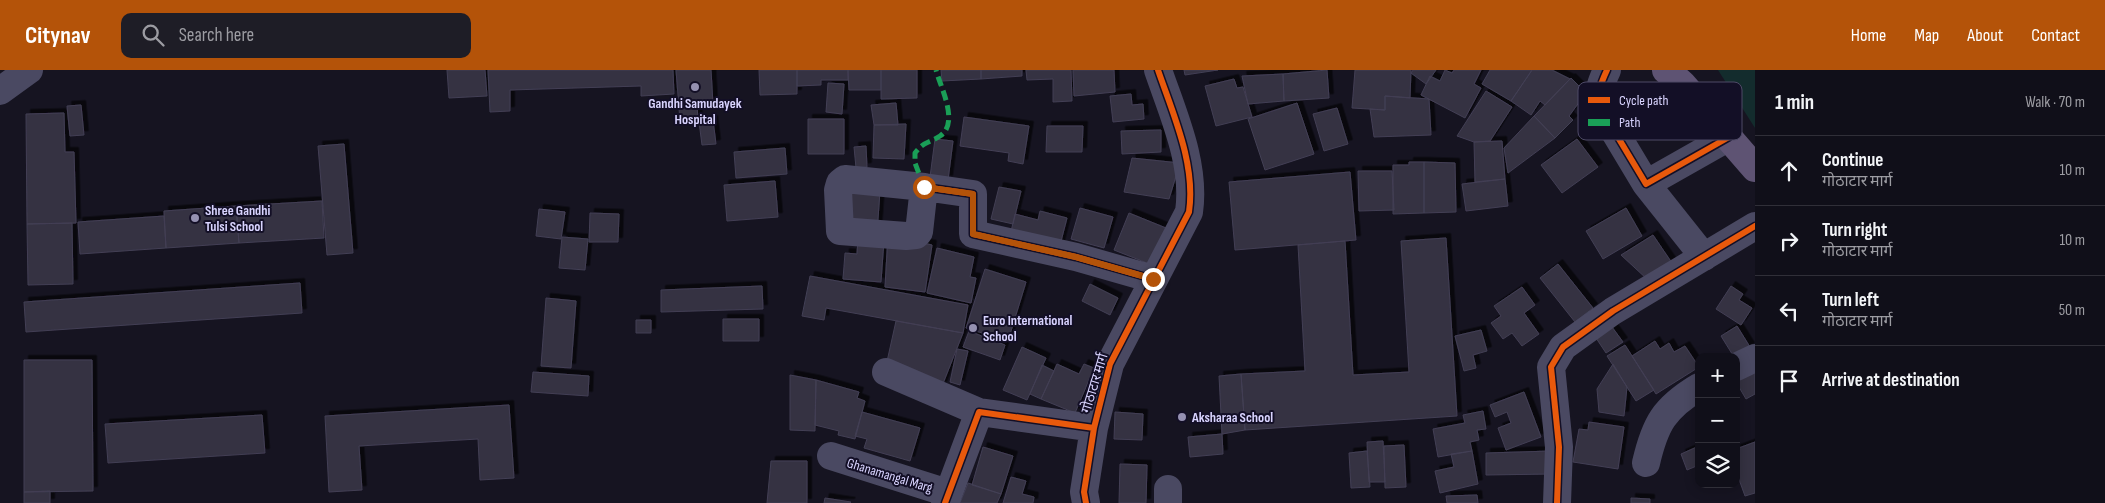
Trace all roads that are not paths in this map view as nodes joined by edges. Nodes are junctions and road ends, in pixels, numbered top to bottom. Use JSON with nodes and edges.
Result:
{"nodes":[{"id":1,"x":1158,"y":70,"type":"edge"},
{"id":2,"x":1607,"y":70,"type":"edge"},
{"id":3,"x":1666,"y":70,"type":"edge"},
{"id":4,"x":1601,"y":82,"type":"edge"},
{"id":5,"x":1680,"y":82,"type":"edge"},
{"id":6,"x":1620,"y":140,"type":"edge"},
{"id":7,"x":1724,"y":140,"type":"edge"},
{"id":8,"x":1732,"y":140,"type":"edge"},
{"id":9,"x":1755,"y":168,"type":"edge"},
{"id":10,"x":1646,"y":184,"type":"junction"},
{"id":11,"x":924,"y":187,"type":"dead end"},
{"id":12,"x":1755,"y":226,"type":"edge"},
{"id":13,"x":1704,"y":257,"type":"junction"},
{"id":14,"x":1153,"y":279,"type":"junction"},
{"id":15,"x":1755,"y":358,"type":"edge"},
{"id":16,"x":1740,"y":365,"type":"edge"},
{"id":17,"x":886,"y":372,"type":"dead end"},
{"id":18,"x":1695,"y":389,"type":"edge"},
{"id":19,"x":979,"y":412,"type":"junction"},
{"id":20,"x":1094,"y":428,"type":"junction"},
{"id":21,"x":831,"y":456,"type":"dead end"},
{"id":22,"x":1646,"y":463,"type":"dead end"},
{"id":23,"x":947,"y":498,"type":"edge"},
{"id":24,"x":1086,"y":503,"type":"edge"},
{"id":25,"x":1557,"y":503,"type":"edge"}],
"edges":[{"from":1,"to":14,"type":"street","name":"गोठाटार मार्ग"},
{"from":2,"to":4,"type":"street"},
{"from":3,"to":5,"type":"main road"},
{"from":6,"to":10,"type":"street"},
{"from":7,"to":10,"type":"street"},
{"from":8,"to":9,"type":"main road"},
{"from":10,"to":13,"type":"street"},
{"from":11,"to":14,"type":"street"},
{"from":12,"to":13,"type":"street"},
{"from":13,"to":25,"type":"street"},
{"from":14,"to":20,"type":"street","name":"गोठाटार मार्ग"},
{"from":15,"to":16,"type":"street"},
{"from":17,"to":19,"type":"street"},
{"from":18,"to":22,"type":"street"},
{"from":19,"to":20,"type":"street"},
{"from":19,"to":23,"type":"street","name":"Ghanamangal Marg"},
{"from":20,"to":24,"type":"street","name":"गोठाटार मार्ग"},
{"from":21,"to":23,"type":"street","name":"Ghanamangal Marg"}]}
